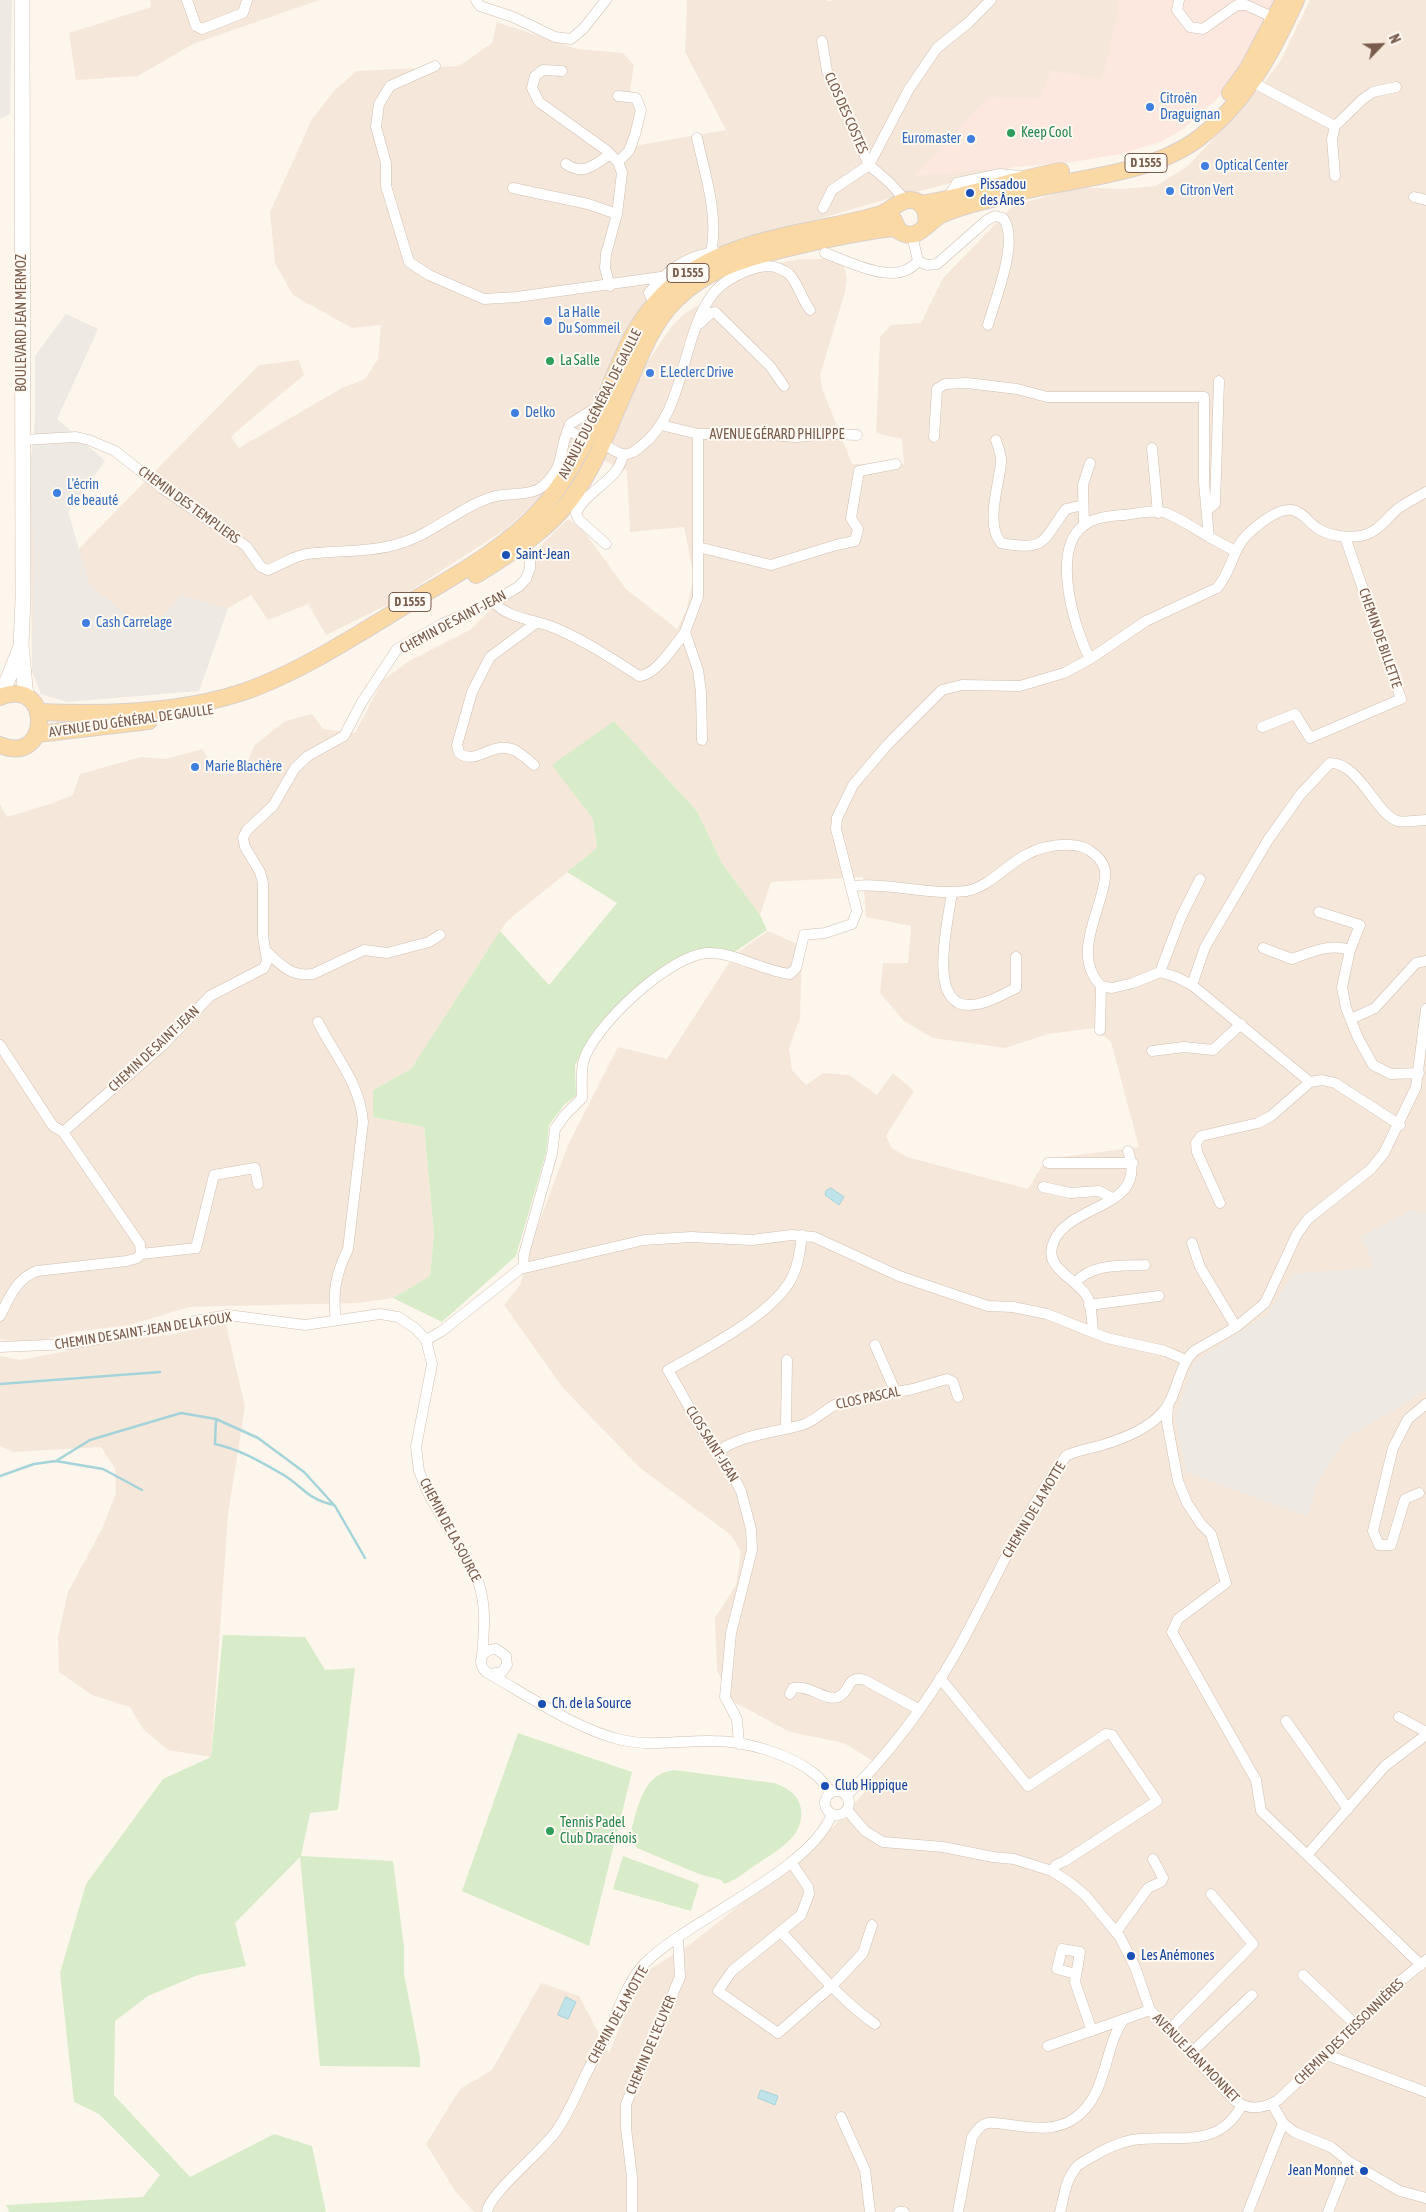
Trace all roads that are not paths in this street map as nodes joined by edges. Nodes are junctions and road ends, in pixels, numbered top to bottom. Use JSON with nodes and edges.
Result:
{"nodes":[{"id":1,"x":22,"y":0,"type":"edge"},
{"id":2,"x":187,"y":0,"type":"edge"},
{"id":3,"x":248,"y":0,"type":"edge"},
{"id":4,"x":476,"y":0,"type":"edge"},
{"id":5,"x":606,"y":0,"type":"edge"},
{"id":6,"x":991,"y":0,"type":"edge"},
{"id":7,"x":1179,"y":0,"type":"edge"},
{"id":8,"x":1284,"y":0,"type":"edge"},
{"id":9,"x":1296,"y":0,"type":"edge"},
{"id":10,"x":1271,"y":27,"type":"junction"},
{"id":11,"x":822,"y":41,"type":"dead end"},
{"id":12,"x":435,"y":66,"type":"dead end"},
{"id":13,"x":562,"y":71,"type":"dead end"},
{"id":14,"x":1252,"y":82,"type":"junction"},
{"id":15,"x":1396,"y":88,"type":"dead end"},
{"id":16,"x":618,"y":96,"type":"dead end"},
{"id":17,"x":1335,"y":126,"type":"junction"},
{"id":18,"x":697,"y":138,"type":"dead end"},
{"id":19,"x":614,"y":158,"type":"junction"},
{"id":20,"x":566,"y":164,"type":"dead end"},
{"id":21,"x":869,"y":165,"type":"junction"},
{"id":22,"x":1335,"y":176,"type":"dead end"},
{"id":23,"x":513,"y":188,"type":"dead end"},
{"id":24,"x":1414,"y":197,"type":"dead end"},
{"id":25,"x":1426,"y":200,"type":"edge"},
{"id":26,"x":907,"y":204,"type":"junction"},
{"id":27,"x":823,"y":208,"type":"dead end"},
{"id":28,"x":617,"y":214,"type":"junction"},
{"id":29,"x":926,"y":224,"type":"junction"},
{"id":30,"x":896,"y":228,"type":"junction"},
{"id":31,"x":912,"y":235,"type":"junction"},
{"id":32,"x":729,"y":251,"type":"junction"},
{"id":33,"x":711,"y":253,"type":"junction"},
{"id":34,"x":825,"y":253,"type":"dead end"},
{"id":35,"x":918,"y":261,"type":"junction"},
{"id":36,"x":661,"y":277,"type":"junction"},
{"id":37,"x":610,"y":286,"type":"junction"},
{"id":38,"x":654,"y":304,"type":"junction"},
{"id":39,"x":810,"y":310,"type":"dead end"},
{"id":40,"x":988,"y":325,"type":"dead end"},
{"id":41,"x":696,"y":326,"type":"junction"},
{"id":42,"x":1219,"y":381,"type":"dead end"},
{"id":43,"x":784,"y":386,"type":"dead end"},
{"id":44,"x":603,"y":404,"type":"junction"},
{"id":45,"x":662,"y":425,"type":"junction"},
{"id":46,"x":567,"y":432,"type":"junction"},
{"id":47,"x":698,"y":434,"type":"junction"},
{"id":48,"x":857,"y":435,"type":"dead end"},
{"id":49,"x":934,"y":437,"type":"dead end"},
{"id":50,"x":23,"y":440,"type":"junction"},
{"id":51,"x":996,"y":440,"type":"dead end"},
{"id":52,"x":603,"y":444,"type":"junction"},
{"id":53,"x":583,"y":445,"type":"junction"},
{"id":54,"x":1152,"y":448,"type":"dead end"},
{"id":55,"x":623,"y":454,"type":"junction"},
{"id":56,"x":1090,"y":463,"type":"dead end"},
{"id":57,"x":896,"y":464,"type":"dead end"},
{"id":58,"x":1426,"y":492,"type":"edge"},
{"id":59,"x":1083,"y":505,"type":"junction"},
{"id":60,"x":1207,"y":510,"type":"junction"},
{"id":61,"x":1158,"y":513,"type":"junction"},
{"id":62,"x":1084,"y":525,"type":"junction"},
{"id":63,"x":1209,"y":537,"type":"junction"},
{"id":64,"x":1345,"y":537,"type":"junction"},
{"id":65,"x":606,"y":544,"type":"dead end"},
{"id":66,"x":520,"y":546,"type":"junction"},
{"id":67,"x":698,"y":547,"type":"junction"},
{"id":68,"x":1235,"y":551,"type":"junction"},
{"id":69,"x":493,"y":602,"type":"junction"},
{"id":70,"x":536,"y":623,"type":"junction"},
{"id":71,"x":685,"y":632,"type":"junction"},
{"id":72,"x":21,"y":646,"type":"junction"},
{"id":73,"x":1090,"y":659,"type":"junction"},
{"id":74,"x":1,"y":696,"type":"edge"},
{"id":75,"x":26,"y":696,"type":"junction"},
{"id":76,"x":39,"y":712,"type":"junction"},
{"id":77,"x":1262,"y":727,"type":"dead end"},
{"id":78,"x":37,"y":734,"type":"junction"},
{"id":79,"x":702,"y":740,"type":"dead end"},
{"id":80,"x":0,"y":746,"type":"edge"},
{"id":81,"x":534,"y":765,"type":"dead end"},
{"id":82,"x":1426,"y":820,"type":"edge"},
{"id":83,"x":1200,"y":879,"type":"dead end"},
{"id":84,"x":852,"y":886,"type":"junction"},
{"id":85,"x":952,"y":892,"type":"junction"},
{"id":86,"x":1319,"y":912,"type":"dead end"},
{"id":87,"x":440,"y":935,"type":"dead end"},
{"id":88,"x":1263,"y":948,"type":"dead end"},
{"id":89,"x":1350,"y":950,"type":"junction"},
{"id":90,"x":266,"y":951,"type":"junction"},
{"id":91,"x":1016,"y":957,"type":"dead end"},
{"id":92,"x":1426,"y":961,"type":"edge"},
{"id":93,"x":1160,"y":972,"type":"junction"},
{"id":94,"x":1101,"y":986,"type":"junction"},
{"id":95,"x":1192,"y":986,"type":"junction"},
{"id":96,"x":1426,"y":1009,"type":"edge"},
{"id":97,"x":1351,"y":1020,"type":"junction"},
{"id":98,"x":318,"y":1022,"type":"dead end"},
{"id":99,"x":1241,"y":1024,"type":"junction"},
{"id":100,"x":1100,"y":1030,"type":"dead end"},
{"id":101,"x":0,"y":1045,"type":"edge"},
{"id":102,"x":1152,"y":1051,"type":"dead end"},
{"id":103,"x":1419,"y":1073,"type":"junction"},
{"id":104,"x":1310,"y":1082,"type":"junction"},
{"id":105,"x":1400,"y":1125,"type":"junction"},
{"id":106,"x":63,"y":1132,"type":"junction"},
{"id":107,"x":1128,"y":1151,"type":"dead end"},
{"id":108,"x":1048,"y":1163,"type":"dead end"},
{"id":109,"x":1133,"y":1163,"type":"junction"},
{"id":110,"x":258,"y":1184,"type":"dead end"},
{"id":111,"x":1043,"y":1188,"type":"dead end"},
{"id":112,"x":1112,"y":1198,"type":"junction"},
{"id":113,"x":1220,"y":1203,"type":"dead end"},
{"id":114,"x":802,"y":1235,"type":"junction"},
{"id":115,"x":1192,"y":1243,"type":"dead end"},
{"id":116,"x":141,"y":1254,"type":"junction"},
{"id":117,"x":1145,"y":1265,"type":"dead end"},
{"id":118,"x":523,"y":1268,"type":"junction"},
{"id":119,"x":1075,"y":1283,"type":"junction"},
{"id":120,"x":1159,"y":1296,"type":"dead end"},
{"id":121,"x":1089,"y":1304,"type":"junction"},
{"id":122,"x":0,"y":1316,"type":"edge"},
{"id":123,"x":336,"y":1320,"type":"junction"},
{"id":124,"x":1236,"y":1327,"type":"junction"},
{"id":125,"x":1093,"y":1332,"type":"junction"},
{"id":126,"x":426,"y":1340,"type":"junction"},
{"id":127,"x":875,"y":1345,"type":"dead end"},
{"id":128,"x":0,"y":1347,"type":"edge"},
{"id":129,"x":787,"y":1360,"type":"dead end"},
{"id":130,"x":1186,"y":1360,"type":"junction"},
{"id":131,"x":896,"y":1392,"type":"junction"},
{"id":132,"x":958,"y":1397,"type":"dead end"},
{"id":133,"x":1426,"y":1404,"type":"edge"},
{"id":134,"x":1168,"y":1406,"type":"junction"},
{"id":135,"x":786,"y":1427,"type":"junction"},
{"id":136,"x":717,"y":1452,"type":"junction"},
{"id":137,"x":1419,"y":1493,"type":"dead end"},
{"id":138,"x":484,"y":1632,"type":"junction"},
{"id":139,"x":496,"y":1648,"type":"junction"},
{"id":140,"x":482,"y":1656,"type":"junction"},
{"id":141,"x":506,"y":1667,"type":"junction"},
{"id":142,"x":490,"y":1674,"type":"junction"},
{"id":143,"x":940,"y":1678,"type":"junction"},
{"id":144,"x":518,"y":1689,"type":"junction"},
{"id":145,"x":790,"y":1694,"type":"dead end"},
{"id":146,"x":918,"y":1709,"type":"junction"},
{"id":147,"x":1399,"y":1717,"type":"dead end"},
{"id":148,"x":1286,"y":1721,"type":"dead end"},
{"id":149,"x":1426,"y":1732,"type":"edge"},
{"id":150,"x":1426,"y":1736,"type":"edge"},
{"id":151,"x":739,"y":1744,"type":"junction"},
{"id":152,"x":832,"y":1792,"type":"junction"},
{"id":153,"x":846,"y":1796,"type":"junction"},
{"id":154,"x":1348,"y":1809,"type":"junction"},
{"id":155,"x":847,"y":1810,"type":"junction"},
{"id":156,"x":832,"y":1814,"type":"junction"},
{"id":157,"x":1307,"y":1855,"type":"junction"},
{"id":158,"x":1153,"y":1859,"type":"dead end"},
{"id":159,"x":790,"y":1862,"type":"junction"},
{"id":160,"x":1052,"y":1871,"type":"junction"},
{"id":161,"x":1210,"y":1894,"type":"dead end"},
{"id":162,"x":872,"y":1925,"type":"dead end"},
{"id":163,"x":781,"y":1932,"type":"junction"},
{"id":164,"x":1116,"y":1932,"type":"junction"},
{"id":165,"x":678,"y":1938,"type":"junction"},
{"id":166,"x":1423,"y":1962,"type":"edge"},
{"id":167,"x":1076,"y":1974,"type":"dead end"},
{"id":168,"x":1303,"y":1975,"type":"dead end"},
{"id":169,"x":832,"y":1986,"type":"junction"},
{"id":170,"x":1252,"y":1995,"type":"dead end"},
{"id":171,"x":1150,"y":2010,"type":"junction"},
{"id":172,"x":1124,"y":2019,"type":"junction"},
{"id":173,"x":875,"y":2024,"type":"dead end"},
{"id":174,"x":1356,"y":2026,"type":"junction"},
{"id":175,"x":1168,"y":2030,"type":"junction"},
{"id":176,"x":1092,"y":2031,"type":"junction"},
{"id":177,"x":1048,"y":2046,"type":"dead end"},
{"id":178,"x":1191,"y":2053,"type":"junction"},
{"id":179,"x":1327,"y":2055,"type":"junction"},
{"id":180,"x":1426,"y":2092,"type":"edge"},
{"id":181,"x":1272,"y":2104,"type":"junction"},
{"id":182,"x":1242,"y":2105,"type":"junction"},
{"id":183,"x":841,"y":2117,"type":"dead end"},
{"id":184,"x":1283,"y":2123,"type":"junction"},
{"id":185,"x":1348,"y":2161,"type":"junction"},
{"id":186,"x":1426,"y":2198,"type":"edge"},
{"id":187,"x":487,"y":2212,"type":"edge"},
{"id":188,"x":632,"y":2212,"type":"edge"},
{"id":189,"x":870,"y":2212,"type":"edge"},
{"id":190,"x":899,"y":2212,"type":"edge"},
{"id":191,"x":904,"y":2212,"type":"edge"},
{"id":192,"x":958,"y":2212,"type":"edge"},
{"id":193,"x":1060,"y":2212,"type":"edge"},
{"id":194,"x":1248,"y":2212,"type":"edge"},
{"id":195,"x":1328,"y":2212,"type":"edge"}],
"edges":[{"from":1,"to":50,"type":"main road","name":"BOULEVARD JEAN MERMOZ"},
{"from":2,"to":3,"type":"street"},
{"from":4,"to":5,"type":"street"},
{"from":6,"to":21,"type":"street"},
{"from":7,"to":10,"type":"street"},
{"from":8,"to":10,"type":"main road","name":"AVENUE DU GÉNÉRAL DE GAULLE","number":"D 1555"},
{"from":9,"to":14,"type":"main road","number":"D 1555"},
{"from":10,"to":26,"type":"main road","name":"AVENUE DU GÉNÉRAL DE GAULLE","number":"D 1555"},
{"from":11,"to":21,"type":"street","name":"CLOS DES COSTES"},
{"from":12,"to":37,"type":"street"},
{"from":13,"to":19,"type":"street"},
{"from":14,"to":17,"type":"street"},
{"from":14,"to":29,"type":"main road","number":"D 1555"},
{"from":15,"to":17,"type":"street"},
{"from":16,"to":19,"type":"street"},
{"from":17,"to":22,"type":"street"},
{"from":18,"to":33,"type":"street"},
{"from":19,"to":20,"type":"street"},
{"from":19,"to":28,"type":"street"},
{"from":21,"to":26,"type":"street","name":"CLOS DES COSTES"},
{"from":21,"to":27,"type":"street"},
{"from":23,"to":28,"type":"street"},
{"from":24,"to":25,"type":"street"},
{"from":26,"to":29,"type":"main road"},
{"from":26,"to":30,"type":"main road"},
{"from":26,"to":32,"type":"main road","name":"AVENUE DU GÉNÉRAL DE GAULLE","number":"D 1555"},
{"from":28,"to":37,"type":"street"},
{"from":29,"to":31,"type":"main road"},
{"from":30,"to":31,"type":"main road"},
{"from":30,"to":52,"type":"main road","name":"AVENUE DU GÉNÉRAL DE GAULLE","number":"D 1555"},
{"from":31,"to":35,"type":"street"},
{"from":32,"to":33,"type":"street"},
{"from":32,"to":38,"type":"main road","name":"AVENUE DU GÉNÉRAL DE GAULLE","number":"D 1555"},
{"from":33,"to":36,"type":"street"},
{"from":34,"to":35,"type":"street"},
{"from":35,"to":40,"type":"street"},
{"from":36,"to":37,"type":"street"},
{"from":36,"to":38,"type":"street"},
{"from":38,"to":44,"type":"main road","name":"AVENUE DU GÉNÉRAL DE GAULLE","number":"D 1555"},
{"from":39,"to":41,"type":"street"},
{"from":41,"to":43,"type":"street"},
{"from":41,"to":45,"type":"street"},
{"from":42,"to":60,"type":"street"},
{"from":44,"to":46,"type":"street"},
{"from":44,"to":53,"type":"main road","name":"AVENUE DU GÉNÉRAL DE GAULLE","number":"D 1555"},
{"from":45,"to":47,"type":"street","name":"AVENUE GÉRARD PHILIPPE"},
{"from":45,"to":55,"type":"street"},
{"from":46,"to":50,"type":"street","name":"CHEMIN DES TEMPLIERS"},
{"from":46,"to":53,"type":"street"},
{"from":47,"to":48,"type":"street","name":"AVENUE GÉRARD PHILIPPE"},
{"from":47,"to":67,"type":"street","name":"AVENUE GÉRARD PHILIPPE"},
{"from":49,"to":60,"type":"street"},
{"from":50,"to":72,"type":"main road","name":"BOULEVARD JEAN MERMOZ"},
{"from":51,"to":59,"type":"street"},
{"from":52,"to":55,"type":"street"},
{"from":52,"to":66,"type":"main road","name":"AVENUE DU GÉNÉRAL DE GAULLE","number":"D 1555"},
{"from":53,"to":76,"type":"main road","name":"AVENUE DU GÉNÉRAL DE GAULLE","number":"D 1555"},
{"from":54,"to":61,"type":"street"},
{"from":55,"to":65,"type":"street"},
{"from":56,"to":59,"type":"street"},
{"from":57,"to":67,"type":"street"},
{"from":58,"to":64,"type":"street"},
{"from":59,"to":62,"type":"street"},
{"from":60,"to":63,"type":"street"},
{"from":61,"to":62,"type":"street"},
{"from":61,"to":63,"type":"street"},
{"from":62,"to":73,"type":"street"},
{"from":63,"to":68,"type":"street"},
{"from":64,"to":68,"type":"street"},
{"from":64,"to":77,"type":"street","name":"CHEMIN DE BILLETTE"},
{"from":66,"to":69,"type":"street","name":"CHEMIN DE SAINT-JEAN"},
{"from":66,"to":78,"type":"main road","name":"AVENUE DU GÉNÉRAL DE GAULLE","number":"D 1555"},
{"from":67,"to":71,"type":"street","name":"AVENUE GÉRARD PHILIPPE"},
{"from":68,"to":73,"type":"street"},
{"from":69,"to":70,"type":"street","name":"AVENUE GÉRARD PHILIPPE"},
{"from":69,"to":90,"type":"street","name":"CHEMIN DE SAINT-JEAN"},
{"from":70,"to":71,"type":"street","name":"AVENUE GÉRARD PHILIPPE"},
{"from":70,"to":81,"type":"street"},
{"from":71,"to":79,"type":"street"},
{"from":72,"to":74,"type":"main road","name":"BOULEVARD JEAN MERMOZ"},
{"from":72,"to":75,"type":"main road","name":"BOULEVARD JEAN MERMOZ"},
{"from":73,"to":84,"type":"street"},
{"from":74,"to":75,"type":"main road"},
{"from":75,"to":76,"type":"main road"},
{"from":76,"to":78,"type":"main road"},
{"from":78,"to":80,"type":"main road"},
{"from":82,"to":95,"type":"street"},
{"from":83,"to":93,"type":"street"},
{"from":84,"to":85,"type":"street"},
{"from":84,"to":118,"type":"street"},
{"from":85,"to":91,"type":"street"},
{"from":85,"to":94,"type":"street"},
{"from":86,"to":89,"type":"street"},
{"from":87,"to":90,"type":"street"},
{"from":88,"to":89,"type":"street"},
{"from":89,"to":97,"type":"street"},
{"from":90,"to":106,"type":"street","name":"CHEMIN DE SAINT-JEAN"},
{"from":92,"to":97,"type":"street"},
{"from":93,"to":94,"type":"street"},
{"from":93,"to":95,"type":"street"},
{"from":94,"to":100,"type":"street"},
{"from":95,"to":99,"type":"street"},
{"from":96,"to":103,"type":"street","name":"CHEMIN DE LA MOTTE"},
{"from":97,"to":103,"type":"street"},
{"from":98,"to":123,"type":"street"},
{"from":99,"to":102,"type":"street"},
{"from":99,"to":104,"type":"street"},
{"from":101,"to":106,"type":"street"},
{"from":103,"to":105,"type":"street","name":"CHEMIN DE LA MOTTE"},
{"from":104,"to":105,"type":"street"},
{"from":104,"to":113,"type":"street"},
{"from":105,"to":124,"type":"street","name":"CHEMIN DE LA MOTTE"},
{"from":106,"to":116,"type":"street"},
{"from":107,"to":109,"type":"street"},
{"from":108,"to":109,"type":"street"},
{"from":109,"to":112,"type":"street"},
{"from":110,"to":116,"type":"street"},
{"from":111,"to":112,"type":"street"},
{"from":112,"to":119,"type":"street"},
{"from":114,"to":118,"type":"street"},
{"from":114,"to":125,"type":"street"},
{"from":114,"to":136,"type":"street","name":"CLOS SAINT-JEAN"},
{"from":115,"to":124,"type":"street"},
{"from":116,"to":122,"type":"street"},
{"from":117,"to":119,"type":"street"},
{"from":118,"to":126,"type":"street"},
{"from":119,"to":121,"type":"street"},
{"from":120,"to":121,"type":"street"},
{"from":121,"to":125,"type":"street"},
{"from":123,"to":126,"type":"street","name":"CHEMIN DE SAINT-JEAN DE LA FOUX"},
{"from":123,"to":128,"type":"street","name":"CHEMIN DE SAINT-JEAN DE LA FOUX"},
{"from":124,"to":130,"type":"street","name":"CHEMIN DE LA MOTTE"},
{"from":125,"to":130,"type":"street"},
{"from":126,"to":138,"type":"street","name":"CHEMIN DE LA SOURCE"},
{"from":127,"to":131,"type":"street"},
{"from":129,"to":135,"type":"street"},
{"from":130,"to":134,"type":"street","name":"CHEMIN DE LA MOTTE"},
{"from":131,"to":132,"type":"street","name":"CLOS PASCAL"},
{"from":131,"to":135,"type":"street","name":"CLOS PASCAL"},
{"from":133,"to":137,"type":"street"},
{"from":134,"to":143,"type":"street","name":"CHEMIN DE LA MOTTE"},
{"from":134,"to":157,"type":"street"},
{"from":135,"to":136,"type":"street","name":"CLOS PASCAL"},
{"from":136,"to":151,"type":"street","name":"CLOS SAINT-JEAN"},
{"from":138,"to":139,"type":"street"},
{"from":138,"to":140,"type":"street","name":"CHEMIN DE LA SOURCE"},
{"from":139,"to":140,"type":"street"},
{"from":139,"to":141,"type":"street"},
{"from":140,"to":142,"type":"street"},
{"from":141,"to":142,"type":"street"},
{"from":141,"to":144,"type":"street"},
{"from":142,"to":144,"type":"street"},
{"from":143,"to":146,"type":"street","name":"CHEMIN DE LA MOTTE"},
{"from":143,"to":160,"type":"street"},
{"from":144,"to":151,"type":"street"},
{"from":145,"to":146,"type":"street"},
{"from":146,"to":153,"type":"street","name":"CHEMIN DE LA MOTTE"},
{"from":147,"to":149,"type":"street"},
{"from":148,"to":154,"type":"street"},
{"from":150,"to":154,"type":"street"},
{"from":151,"to":152,"type":"street"},
{"from":152,"to":153,"type":"street"},
{"from":152,"to":156,"type":"street"},
{"from":153,"to":155,"type":"street"},
{"from":154,"to":157,"type":"street"},
{"from":155,"to":156,"type":"street"},
{"from":155,"to":160,"type":"street","name":"AVENUE JEAN MONNET"},
{"from":156,"to":159,"type":"street","name":"CHEMIN DE LA MOTTE"},
{"from":157,"to":166,"type":"street"},
{"from":158,"to":164,"type":"street"},
{"from":159,"to":163,"type":"street"},
{"from":159,"to":165,"type":"street","name":"CHEMIN DE LA MOTTE"},
{"from":160,"to":164,"type":"street","name":"AVENUE JEAN MONNET"},
{"from":161,"to":175,"type":"street"},
{"from":162,"to":169,"type":"street"},
{"from":163,"to":169,"type":"street"},
{"from":163,"to":169,"type":"street"},
{"from":164,"to":171,"type":"street","name":"AVENUE JEAN MONNET"},
{"from":165,"to":187,"type":"street","name":"CHEMIN DE LA MOTTE"},
{"from":165,"to":188,"type":"street","name":"CHEMIN DE L'ECUYER"},
{"from":166,"to":174,"type":"street","name":"CHEMIN DES TEISSONNIÈRES"},
{"from":167,"to":176,"type":"street"},
{"from":168,"to":174,"type":"street"},
{"from":169,"to":173,"type":"street"},
{"from":170,"to":178,"type":"street"},
{"from":171,"to":172,"type":"street"},
{"from":171,"to":175,"type":"street","name":"AVENUE JEAN MONNET"},
{"from":172,"to":176,"type":"street"},
{"from":172,"to":192,"type":"street"},
{"from":174,"to":179,"type":"street","name":"CHEMIN DES TEISSONNIÈRES"},
{"from":175,"to":178,"type":"street","name":"AVENUE JEAN MONNET"},
{"from":176,"to":177,"type":"street"},
{"from":178,"to":182,"type":"street","name":"AVENUE JEAN MONNET"},
{"from":179,"to":180,"type":"street"},
{"from":179,"to":181,"type":"street","name":"CHEMIN DES TEISSONNIÈRES"},
{"from":181,"to":182,"type":"street","name":"AVENUE JEAN MONNET"},
{"from":181,"to":184,"type":"street"},
{"from":182,"to":193,"type":"street"},
{"from":183,"to":189,"type":"street"},
{"from":184,"to":185,"type":"street"},
{"from":184,"to":194,"type":"street"},
{"from":185,"to":186,"type":"street"},
{"from":185,"to":195,"type":"street"},
{"from":190,"to":191,"type":"street"}]}
